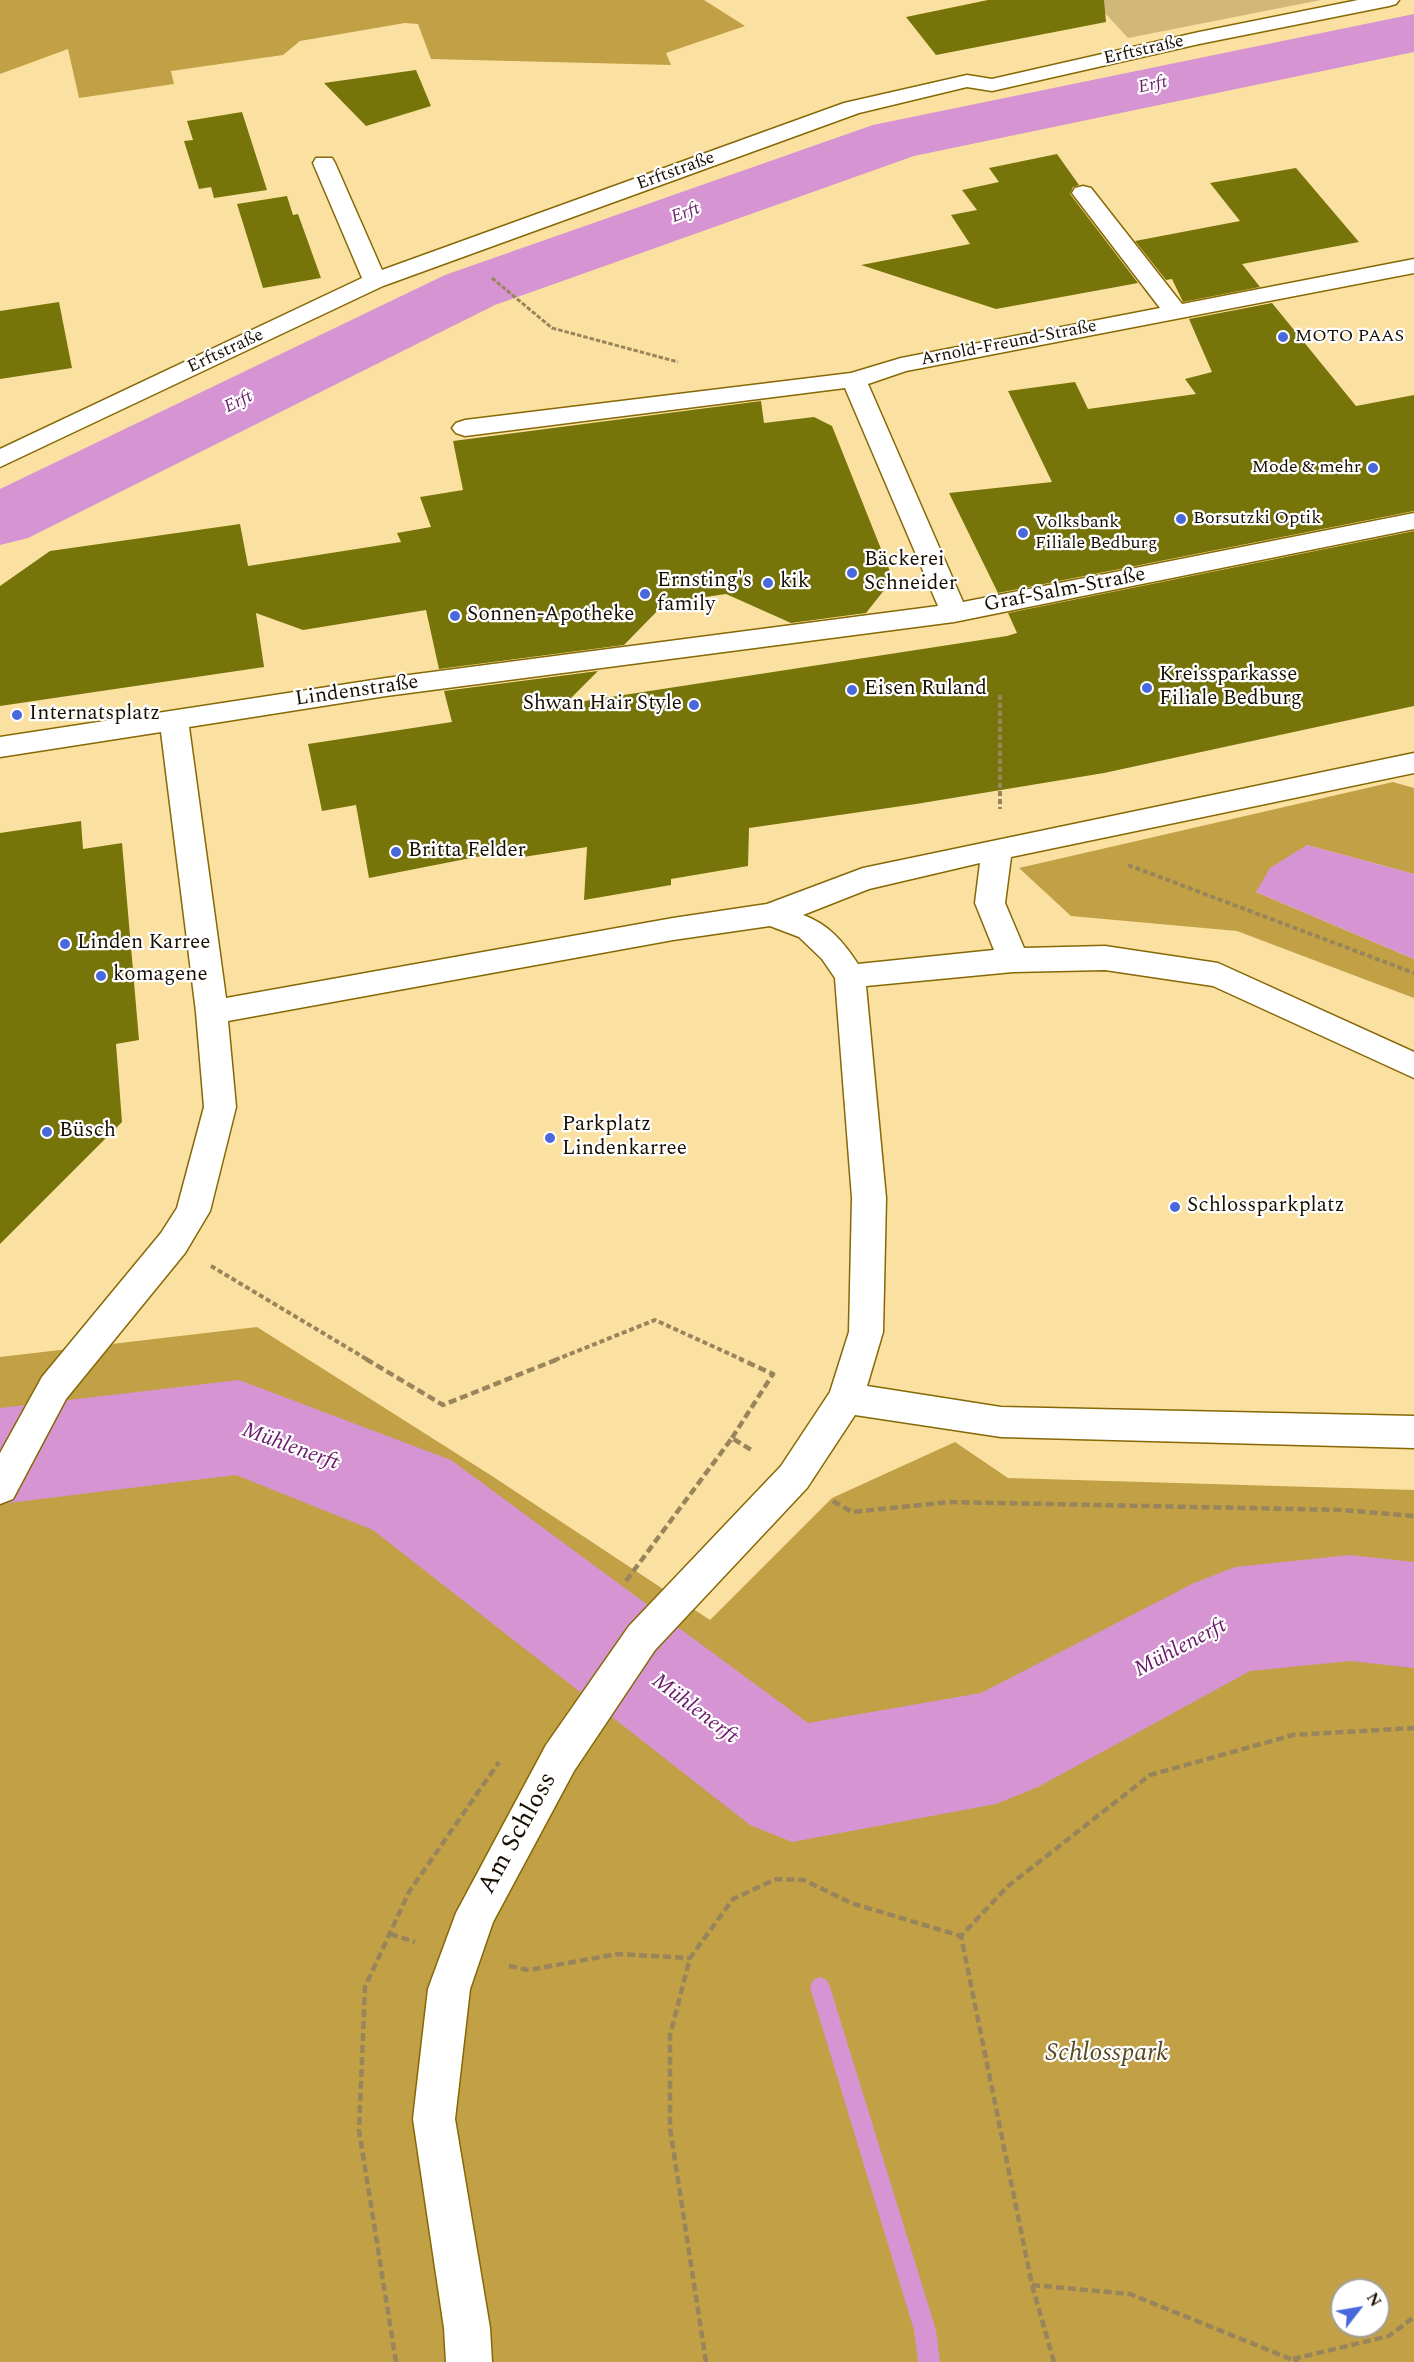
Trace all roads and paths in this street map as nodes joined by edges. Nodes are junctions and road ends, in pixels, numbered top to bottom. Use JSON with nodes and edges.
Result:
{"nodes":[{"id":1,"x":1389,"y":0,"type":"edge"},
{"id":2,"x":324,"y":162,"type":"dead end"},
{"id":3,"x":1083,"y":193,"type":"dead end"},
{"id":4,"x":1414,"y":266,"type":"edge"},
{"id":5,"x":485,"y":271,"type":"dead end"},
{"id":6,"x":375,"y":281,"type":"junction"},
{"id":7,"x":1175,"y":311,"type":"junction"},
{"id":8,"x":687,"y":364,"type":"dead end"},
{"id":9,"x":854,"y":380,"type":"junction"},
{"id":10,"x":465,"y":428,"type":"dead end"},
{"id":11,"x":0,"y":459,"type":"edge"},
{"id":12,"x":1414,"y":521,"type":"edge"},
{"id":13,"x":954,"y":613,"type":"junction"},
{"id":14,"x":714,"y":646,"type":"joint"},
{"id":15,"x":1000,"y":695,"type":"dead end"},
{"id":16,"x":174,"y":721,"type":"junction"},
{"id":17,"x":0,"y":747,"type":"edge"},
{"id":18,"x":1414,"y":763,"type":"edge"},
{"id":19,"x":1121,"y":823,"type":"junction"},
{"id":20,"x":997,"y":849,"type":"junction"},
{"id":21,"x":771,"y":915,"type":"junction"},
{"id":22,"x":1013,"y":960,"type":"junction"},
{"id":23,"x":1414,"y":973,"type":"edge"},
{"id":24,"x":850,"y":976,"type":"junction"},
{"id":25,"x":213,"y":1012,"type":"junction"},
{"id":26,"x":1414,"y":1066,"type":"edge"},
{"id":27,"x":173,"y":1243,"type":"junction"},
{"id":28,"x":846,"y":1398,"type":"junction"},
{"id":29,"x":1414,"y":1432,"type":"edge"},
{"id":30,"x":732,"y":1438,"type":"junction"},
{"id":31,"x":794,"y":1477,"type":"junction"},
{"id":32,"x":0,"y":1488,"type":"edge"},
{"id":33,"x":1414,"y":1516,"type":"edge"},
{"id":34,"x":624,"y":1584,"type":"dead end"},
{"id":35,"x":1414,"y":1728,"type":"edge"},
{"id":36,"x":409,"y":1892,"type":"dead end"},
{"id":37,"x":390,"y":1934,"type":"junction"},
{"id":38,"x":961,"y":1936,"type":"junction"},
{"id":39,"x":461,"y":1956,"type":"junction"},
{"id":40,"x":690,"y":1958,"type":"junction"},
{"id":41,"x":1032,"y":2285,"type":"junction"},
{"id":42,"x":1414,"y":2317,"type":"edge"},
{"id":43,"x":1296,"y":2361,"type":"edge"},
{"id":44,"x":396,"y":2362,"type":"edge"},
{"id":45,"x":469,"y":2362,"type":"edge"},
{"id":46,"x":706,"y":2362,"type":"edge"},
{"id":47,"x":1054,"y":2362,"type":"edge"}],
"edges":[{"from":1,"to":6,"type":"street","name":"Erftstraße"},
{"from":2,"to":6,"type":"street"},
{"from":3,"to":7,"type":"street"},
{"from":4,"to":7,"type":"street","name":"Arnold-Freund-Straße"},
{"from":5,"to":8,"type":"path"},
{"from":6,"to":11,"type":"street","name":"Erftstraße"},
{"from":7,"to":9,"type":"street","name":"Arnold-Freund-Straße"},
{"from":9,"to":10,"type":"street","name":"Arnold-Freund-Straße"},
{"from":9,"to":13,"type":"street"},
{"from":12,"to":13,"type":"street","name":"Graf-Salm-Straße"},
{"from":13,"to":14,"type":"street","name":"Graf-Salm-Straße"},
{"from":14,"to":16,"type":"street","name":"Lindenstraße"},
{"from":15,"to":20,"type":"path"},
{"from":16,"to":17,"type":"street","name":"Lindenstraße"},
{"from":16,"to":25,"type":"street"},
{"from":18,"to":19,"type":"street"},
{"from":19,"to":20,"type":"street"},
{"from":19,"to":23,"type":"path"},
{"from":20,"to":21,"type":"street"},
{"from":20,"to":22,"type":"street"},
{"from":21,"to":24,"type":"street"},
{"from":21,"to":25,"type":"street"},
{"from":22,"to":24,"type":"street"},
{"from":22,"to":26,"type":"street"},
{"from":24,"to":28,"type":"street","name":"Am Schloss"},
{"from":25,"to":27,"type":"street"},
{"from":27,"to":30,"type":"path"},
{"from":27,"to":32,"type":"street"},
{"from":28,"to":29,"type":"street"},
{"from":28,"to":31,"type":"street","name":"Am Schloss"},
{"from":30,"to":31,"type":"path"},
{"from":30,"to":34,"type":"path"},
{"from":31,"to":33,"type":"path"},
{"from":31,"to":39,"type":"street","name":"Am Schloss"},
{"from":35,"to":38,"type":"path"},
{"from":36,"to":37,"type":"path"},
{"from":37,"to":39,"type":"path"},
{"from":37,"to":44,"type":"path"},
{"from":38,"to":40,"type":"path"},
{"from":38,"to":41,"type":"path"},
{"from":39,"to":40,"type":"path"},
{"from":39,"to":45,"type":"street","name":"Am Schloss"},
{"from":40,"to":46,"type":"path"},
{"from":41,"to":43,"type":"path"},
{"from":41,"to":47,"type":"path"},
{"from":42,"to":43,"type":"path"}]}
